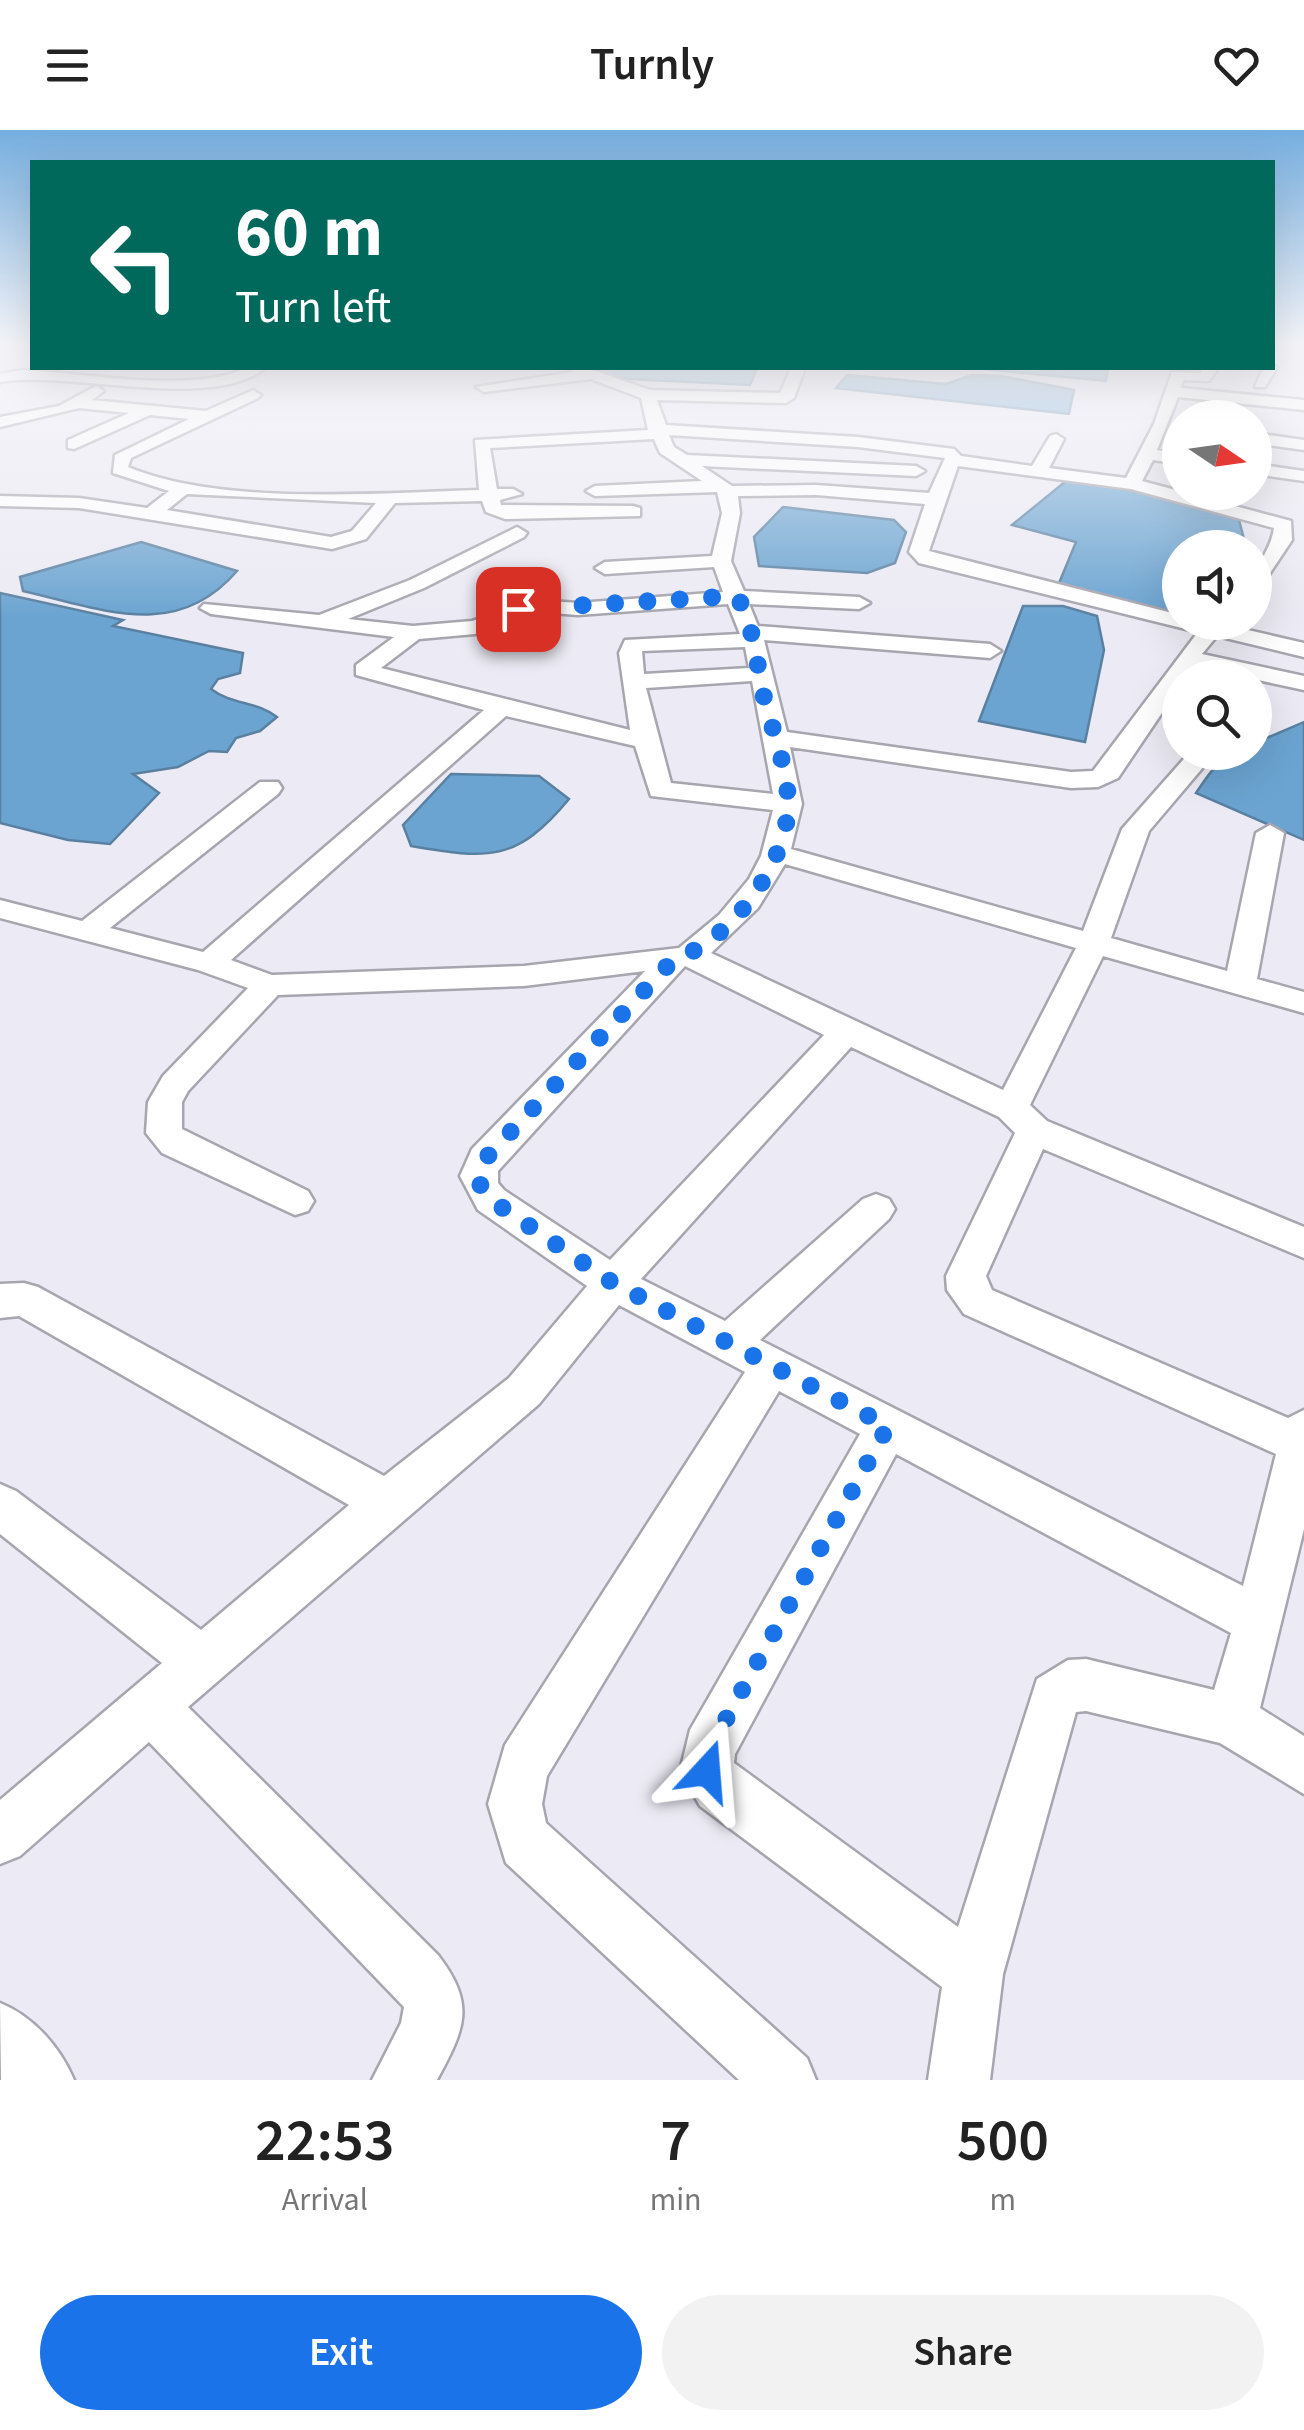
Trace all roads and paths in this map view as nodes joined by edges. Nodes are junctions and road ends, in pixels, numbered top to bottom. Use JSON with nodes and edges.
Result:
{"nodes":[{"id":1,"x":94,"y":435,"type":"edge"},
{"id":2,"x":170,"y":435,"type":"edge"},
{"id":3,"x":537,"y":435,"type":"edge"},
{"id":4,"x":661,"y":435,"type":"edge"},
{"id":5,"x":803,"y":435,"type":"edge"},
{"id":6,"x":1162,"y":436,"type":"edge"},
{"id":7,"x":1056,"y":438,"type":"dead end"},
{"id":8,"x":1272,"y":440,"type":"edge"},
{"id":9,"x":74,"y":444,"type":"dead end"},
{"id":10,"x":1304,"y":445,"type":"edge"},
{"id":11,"x":1148,"y":454,"type":"junction"},
{"id":12,"x":1162,"y":456,"type":"edge"},
{"id":13,"x":953,"y":457,"type":"junction"},
{"id":14,"x":681,"y":460,"type":"junction"},
{"id":15,"x":1038,"y":471,"type":"junction"},
{"id":16,"x":1272,"y":472,"type":"edge"},
{"id":17,"x":1304,"y":476,"type":"edge"},
{"id":18,"x":1132,"y":484,"type":"junction"},
{"id":19,"x":184,"y":488,"type":"junction"},
{"id":20,"x":726,"y":488,"type":"junction"},
{"id":21,"x":572,"y":491,"type":"dead end"},
{"id":22,"x":547,"y":492,"type":"dead end"},
{"id":23,"x":489,"y":495,"type":"junction"},
{"id":24,"x":391,"y":496,"type":"junction"},
{"id":25,"x":936,"y":498,"type":"junction"},
{"id":26,"x":0,"y":502,"type":"edge"},
{"id":27,"x":634,"y":512,"type":"dead end"},
{"id":28,"x":157,"y":515,"type":"junction"},
{"id":29,"x":518,"y":533,"type":"dead end"},
{"id":30,"x":1282,"y":540,"type":"junction"},
{"id":31,"x":1304,"y":544,"type":"edge"},
{"id":32,"x":1272,"y":556,"type":"edge"},
{"id":33,"x":722,"y":561,"type":"junction"},
{"id":34,"x":605,"y":568,"type":"dead end"},
{"id":35,"x":737,"y":596,"type":"junction"},
{"id":36,"x":859,"y":603,"type":"dead end"},
{"id":37,"x":211,"y":608,"type":"dead end"},
{"id":38,"x":1162,"y":617,"type":"edge"},
{"id":39,"x":319,"y":622,"type":"junction"},
{"id":40,"x":413,"y":633,"type":"junction"},
{"id":41,"x":752,"y":636,"type":"junction"},
{"id":42,"x":822,"y":638,"type":"junction"},
{"id":43,"x":1203,"y":640,"type":"edge"},
{"id":44,"x":1269,"y":640,"type":"edge"},
{"id":45,"x":990,"y":650,"type":"dead end"},
{"id":46,"x":1304,"y":650,"type":"edge"},
{"id":47,"x":1187,"y":658,"type":"junction"},
{"id":48,"x":760,"y":674,"type":"junction"},
{"id":49,"x":975,"y":674,"type":"dead end"},
{"id":50,"x":1277,"y":674,"type":"junction"},
{"id":51,"x":1272,"y":679,"type":"edge"},
{"id":52,"x":635,"y":682,"type":"junction"},
{"id":53,"x":1304,"y":683,"type":"edge"},
{"id":54,"x":502,"y":707,"type":"junction"},
{"id":55,"x":773,"y":737,"type":"junction"},
{"id":56,"x":650,"y":742,"type":"junction"},
{"id":57,"x":1188,"y":770,"type":"edge"},
{"id":58,"x":269,"y":788,"type":"dead end"},
{"id":59,"x":789,"y":804,"type":"junction"},
{"id":60,"x":1270,"y":833,"type":"dead end"},
{"id":61,"x":779,"y":854,"type":"junction"},
{"id":62,"x":2,"y":911,"type":"edge"},
{"id":63,"x":88,"y":931,"type":"junction"},
{"id":64,"x":1095,"y":940,"type":"junction"},
{"id":65,"x":682,"y":957,"type":"junction"},
{"id":66,"x":209,"y":963,"type":"junction"},
{"id":67,"x":1241,"y":981,"type":"junction"},
{"id":68,"x":269,"y":985,"type":"junction"},
{"id":69,"x":1304,"y":1003,"type":"edge"},
{"id":70,"x":845,"y":1033,"type":"junction"},
{"id":71,"x":1022,"y":1119,"type":"junction"},
{"id":72,"x":295,"y":1201,"type":"dead end"},
{"id":73,"x":876,"y":1209,"type":"dead end"},
{"id":74,"x":1304,"y":1243,"type":"edge"},
{"id":75,"x":613,"y":1283,"type":"junction"},
{"id":76,"x":0,"y":1302,"type":"edge"},
{"id":77,"x":750,"y":1355,"type":"junction"},
{"id":78,"x":888,"y":1426,"type":"junction"},
{"id":79,"x":1302,"y":1437,"type":"edge"},
{"id":80,"x":387,"y":1502,"type":"junction"},
{"id":81,"x":0,"y":1506,"type":"edge"},
{"id":82,"x":1260,"y":1621,"type":"junction"},
{"id":83,"x":201,"y":1662,"type":"junction"},
{"id":84,"x":151,"y":1708,"type":"junction"},
{"id":85,"x":1231,"y":1720,"type":"junction"},
{"id":86,"x":1304,"y":1767,"type":"edge"},
{"id":87,"x":0,"y":1836,"type":"edge"},
{"id":88,"x":973,"y":1974,"type":"junction"},
{"id":89,"x":0,"y":2033,"type":"edge"},
{"id":90,"x":43,"y":2080,"type":"edge"},
{"id":91,"x":404,"y":2080,"type":"edge"},
{"id":92,"x":785,"y":2080,"type":"edge"},
{"id":93,"x":959,"y":2080,"type":"edge"}],
"edges":[{"from":1,"to":9,"type":"street"},
{"from":2,"to":19,"type":"street"},
{"from":3,"to":23,"type":"street"},
{"from":4,"to":14,"type":"street"},
{"from":5,"to":13,"type":"street"},
{"from":6,"to":11,"type":"street"},
{"from":7,"to":15,"type":"street"},
{"from":8,"to":10,"type":"street"},
{"from":11,"to":12,"type":"street"},
{"from":11,"to":18,"type":"street"},
{"from":13,"to":14,"type":"street"},
{"from":13,"to":15,"type":"street"},
{"from":13,"to":25,"type":"street"},
{"from":14,"to":20,"type":"street"},
{"from":15,"to":18,"type":"street"},
{"from":16,"to":17,"type":"street"},
{"from":18,"to":30,"type":"street"},
{"from":19,"to":24,"type":"street"},
{"from":19,"to":28,"type":"street"},
{"from":20,"to":21,"type":"street"},
{"from":20,"to":25,"type":"street"},
{"from":20,"to":33,"type":"street"},
{"from":22,"to":23,"type":"street"},
{"from":23,"to":24,"type":"street"},
{"from":23,"to":27,"type":"street"},
{"from":24,"to":28,"type":"street"},
{"from":25,"to":38,"type":"street"},
{"from":26,"to":28,"type":"street"},
{"from":29,"to":39,"type":"street"},
{"from":30,"to":31,"type":"street"},
{"from":30,"to":32,"type":"street"},
{"from":33,"to":34,"type":"street"},
{"from":33,"to":35,"type":"street"},
{"from":35,"to":36,"type":"street"},
{"from":35,"to":40,"type":"street"},
{"from":35,"to":41,"type":"street"},
{"from":37,"to":39,"type":"street"},
{"from":39,"to":40,"type":"street"},
{"from":40,"to":54,"type":"street"},
{"from":41,"to":42,"type":"street"},
{"from":41,"to":48,"type":"street"},
{"from":41,"to":52,"type":"street"},
{"from":42,"to":45,"type":"street"},
{"from":42,"to":49,"type":"street"},
{"from":43,"to":47,"type":"street"},
{"from":44,"to":46,"type":"street"},
{"from":47,"to":50,"type":"street"},
{"from":47,"to":55,"type":"street"},
{"from":48,"to":52,"type":"street"},
{"from":48,"to":55,"type":"street"},
{"from":50,"to":51,"type":"street"},
{"from":50,"to":53,"type":"street"},
{"from":52,"to":56,"type":"street"},
{"from":54,"to":56,"type":"street"},
{"from":54,"to":66,"type":"street"},
{"from":55,"to":59,"type":"street"},
{"from":56,"to":59,"type":"street"},
{"from":57,"to":64,"type":"street"},
{"from":58,"to":63,"type":"street"},
{"from":59,"to":61,"type":"street"},
{"from":60,"to":67,"type":"street"},
{"from":61,"to":64,"type":"street"},
{"from":61,"to":65,"type":"street"},
{"from":62,"to":63,"type":"street"},
{"from":63,"to":66,"type":"street"},
{"from":64,"to":67,"type":"street"},
{"from":64,"to":71,"type":"street"},
{"from":65,"to":68,"type":"street"},
{"from":65,"to":70,"type":"street"},
{"from":65,"to":75,"type":"street"},
{"from":66,"to":68,"type":"street"},
{"from":67,"to":69,"type":"street"},
{"from":68,"to":72,"type":"street"},
{"from":70,"to":71,"type":"street"},
{"from":70,"to":75,"type":"street"},
{"from":71,"to":74,"type":"street"},
{"from":71,"to":79,"type":"street"},
{"from":73,"to":77,"type":"street"},
{"from":75,"to":77,"type":"street"},
{"from":75,"to":80,"type":"street"},
{"from":76,"to":80,"type":"street"},
{"from":77,"to":78,"type":"street"},
{"from":77,"to":92,"type":"street"},
{"from":78,"to":82,"type":"street"},
{"from":78,"to":88,"type":"street"},
{"from":79,"to":82,"type":"street"},
{"from":80,"to":83,"type":"street"},
{"from":81,"to":83,"type":"street"},
{"from":82,"to":85,"type":"street"},
{"from":83,"to":84,"type":"street"},
{"from":84,"to":87,"type":"street"},
{"from":84,"to":91,"type":"street"},
{"from":85,"to":86,"type":"street"},
{"from":85,"to":88,"type":"street"},
{"from":88,"to":93,"type":"street"},
{"from":89,"to":90,"type":"street"}]}
